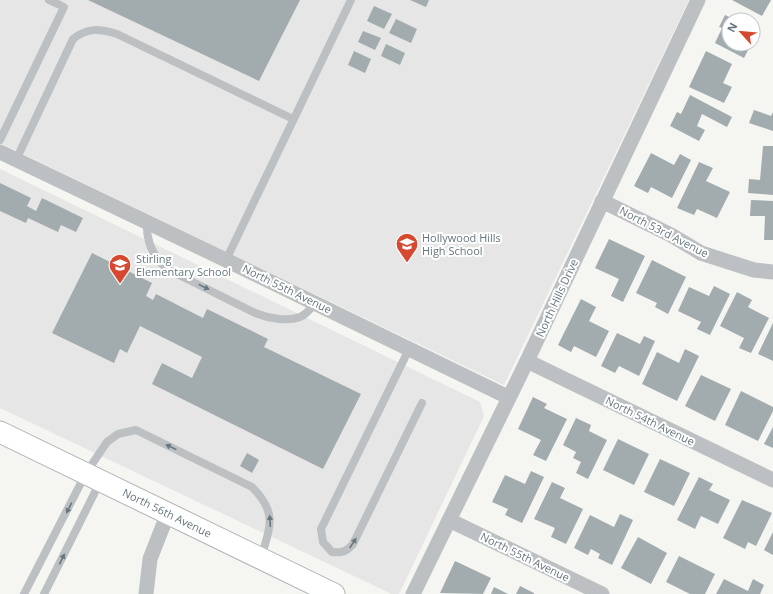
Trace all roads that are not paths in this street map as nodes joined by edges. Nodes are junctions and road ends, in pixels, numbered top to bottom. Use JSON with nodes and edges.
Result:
{"nodes":[{"id":1,"x":49,"y":0,"type":"edge"},
{"id":2,"x":351,"y":0,"type":"edge"},
{"id":3,"x":698,"y":0,"type":"edge"},
{"id":4,"x":293,"y":120,"type":"junction"},
{"id":5,"x":0,"y":140,"type":"edge"},
{"id":6,"x":0,"y":152,"type":"edge"},
{"id":7,"x":16,"y":160,"type":"junction"},
{"id":8,"x":602,"y":201,"type":"junction"},
{"id":9,"x":146,"y":222,"type":"junction"},
{"id":10,"x":226,"y":260,"type":"junction"},
{"id":11,"x":773,"y":272,"type":"edge"},
{"id":12,"x":315,"y":303,"type":"junction"},
{"id":13,"x":409,"y":349,"type":"junction"},
{"id":14,"x":527,"y":362,"type":"junction"},
{"id":15,"x":508,"y":397,"type":"junction"},
{"id":16,"x":422,"y":403,"type":"dead end"},
{"id":17,"x":0,"y":432,"type":"edge"},
{"id":18,"x":93,"y":477,"type":"junction"},
{"id":19,"x":773,"y":480,"type":"edge"},
{"id":20,"x":168,"y":513,"type":"junction"},
{"id":21,"x":449,"y":520,"type":"junction"},
{"id":22,"x":261,"y":558,"type":"junction"},
{"id":23,"x":24,"y":594,"type":"edge"},
{"id":24,"x":44,"y":594,"type":"edge"},
{"id":25,"x":146,"y":594,"type":"edge"},
{"id":26,"x":332,"y":594,"type":"edge"},
{"id":27,"x":413,"y":594,"type":"edge"},
{"id":28,"x":602,"y":594,"type":"edge"}],
"edges":[{"from":1,"to":5,"type":"lane"},
{"from":2,"to":4,"type":"lane"},
{"from":3,"to":8,"type":"street","name":"North Hills Drive"},
{"from":4,"to":7,"type":"lane"},
{"from":4,"to":10,"type":"lane"},
{"from":6,"to":7,"type":"street","name":"North 55th Avenue"},
{"from":7,"to":9,"type":"street","name":"North 55th Avenue"},
{"from":8,"to":11,"type":"street","name":"North 53rd Avenue"},
{"from":8,"to":14,"type":"street","name":"North Hills Drive"},
{"from":9,"to":10,"type":"street","name":"North 55th Avenue"},
{"from":9,"to":12,"type":"lane","one_way":true},
{"from":10,"to":12,"type":"street","name":"North 55th Avenue"},
{"from":12,"to":13,"type":"street","name":"North 55th Avenue"},
{"from":13,"to":15,"type":"street","name":"North 55th Avenue"},
{"from":13,"to":16,"type":"lane","one_way":true},
{"from":14,"to":15,"type":"street","name":"North Hills Drive"},
{"from":14,"to":19,"type":"street","name":"North 54th Avenue"},
{"from":15,"to":21,"type":"street","name":"North Hills Drive"},
{"from":17,"to":18,"type":"street","name":"North 56th Avenue"},
{"from":18,"to":20,"type":"street","name":"North 56th Avenue"},
{"from":22,"to":18,"type":"lane","one_way":true},
{"from":18,"to":23,"type":"lane","one_way":true},
{"from":24,"to":18,"type":"lane","one_way":true},
{"from":20,"to":22,"type":"street","name":"North 56th Avenue"},
{"from":20,"to":25,"type":"street"},
{"from":21,"to":27,"type":"street","name":"North Hills Drive"},
{"from":21,"to":28,"type":"street","name":"North 55th Avenue"},
{"from":22,"to":26,"type":"street","name":"North 56th Avenue"}]}
